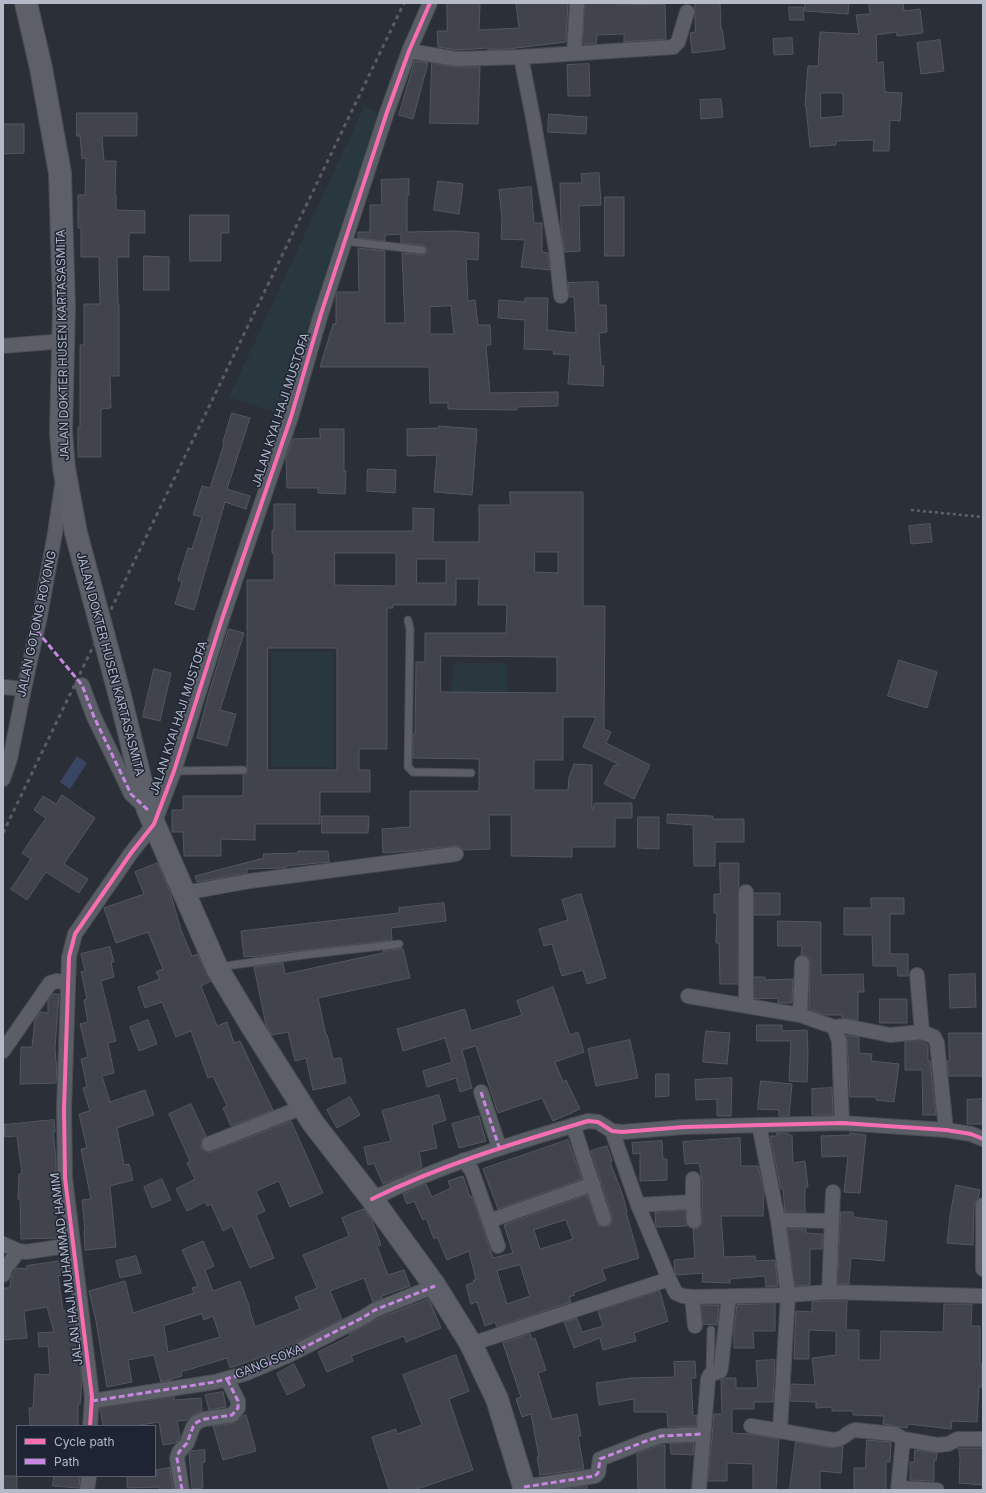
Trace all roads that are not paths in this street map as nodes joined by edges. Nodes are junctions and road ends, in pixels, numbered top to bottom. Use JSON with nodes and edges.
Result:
{"nodes":[{"id":1,"x":26,"y":3,"type":"edge"},
{"id":2,"x":430,"y":3,"type":"edge"},
{"id":3,"x":577,"y":3,"type":"edge"},
{"id":4,"x":687,"y":12,"type":"dead end"},
{"id":5,"x":409,"y":51,"type":"junction"},
{"id":6,"x":574,"y":53,"type":"junction"},
{"id":7,"x":520,"y":57,"type":"junction"},
{"id":8,"x":345,"y":241,"type":"junction"},
{"id":9,"x":422,"y":250,"type":"dead end"},
{"id":10,"x":560,"y":296,"type":"dead end"},
{"id":11,"x":64,"y":341,"type":"junction"},
{"id":12,"x":3,"y":346,"type":"edge"},
{"id":13,"x":64,"y":468,"type":"junction"},
{"id":14,"x":408,"y":620,"type":"dead end"},
{"id":15,"x":82,"y":685,"type":"dead end"},
{"id":16,"x":3,"y":687,"type":"edge"},
{"id":17,"x":24,"y":688,"type":"junction"},
{"id":18,"x":243,"y":770,"type":"dead end"},
{"id":19,"x":174,"y":771,"type":"junction"},
{"id":20,"x":471,"y":772,"type":"dead end"},
{"id":21,"x":3,"y":779,"type":"edge"},
{"id":22,"x":151,"y":817,"type":"junction"},
{"id":23,"x":456,"y":854,"type":"dead end"},
{"id":24,"x":746,"y":892,"type":"dead end"},
{"id":25,"x":184,"y":893,"type":"junction"},
{"id":26,"x":399,"y":944,"type":"dead end"},
{"id":27,"x":802,"y":963,"type":"dead end"},
{"id":28,"x":217,"y":968,"type":"junction"},
{"id":29,"x":917,"y":975,"type":"dead end"},
{"id":30,"x":68,"y":984,"type":"junction"},
{"id":31,"x":688,"y":996,"type":"dead end"},
{"id":32,"x":746,"y":1006,"type":"junction"},
{"id":33,"x":800,"y":1016,"type":"junction"},
{"id":34,"x":834,"y":1026,"type":"junction"},
{"id":35,"x":922,"y":1032,"type":"junction"},
{"id":36,"x":3,"y":1052,"type":"edge"},
{"id":37,"x":481,"y":1092,"type":"dead end"},
{"id":38,"x":303,"y":1107,"type":"junction"},
{"id":39,"x":842,"y":1122,"type":"junction"},
{"id":40,"x":573,"y":1125,"type":"junction"},
{"id":41,"x":759,"y":1125,"type":"junction"},
{"id":42,"x":946,"y":1130,"type":"junction"},
{"id":43,"x":612,"y":1131,"type":"junction"},
{"id":44,"x":983,"y":1139,"type":"edge"},
{"id":45,"x":209,"y":1144,"type":"dead end"},
{"id":46,"x":499,"y":1147,"type":"junction"},
{"id":47,"x":464,"y":1160,"type":"junction"},
{"id":48,"x":693,"y":1179,"type":"dead end"},
{"id":49,"x":593,"y":1184,"type":"junction"},
{"id":50,"x":832,"y":1192,"type":"dead end"},
{"id":51,"x":372,"y":1199,"type":"junction"},
{"id":52,"x":693,"y":1202,"type":"junction"},
{"id":53,"x":638,"y":1205,"type":"junction"},
{"id":54,"x":983,"y":1205,"type":"edge"},
{"id":55,"x":604,"y":1219,"type":"dead end"},
{"id":56,"x":778,"y":1220,"type":"junction"},
{"id":57,"x":489,"y":1221,"type":"junction"},
{"id":58,"x":694,"y":1221,"type":"dead end"},
{"id":59,"x":831,"y":1221,"type":"junction"},
{"id":60,"x":3,"y":1244,"type":"edge"},
{"id":61,"x":73,"y":1245,"type":"junction"},
{"id":62,"x":498,"y":1246,"type":"dead end"},
{"id":63,"x":19,"y":1251,"type":"junction"},
{"id":64,"x":983,"y":1269,"type":"edge"},
{"id":65,"x":3,"y":1275,"type":"edge"},
{"id":66,"x":669,"y":1279,"type":"junction"},
{"id":67,"x":435,"y":1286,"type":"junction"},
{"id":68,"x":829,"y":1292,"type":"junction"},
{"id":69,"x":788,"y":1295,"type":"junction"},
{"id":70,"x":729,"y":1296,"type":"junction"},
{"id":71,"x":983,"y":1296,"type":"edge"},
{"id":72,"x":692,"y":1297,"type":"junction"},
{"id":73,"x":695,"y":1326,"type":"dead end"},
{"id":74,"x":711,"y":1330,"type":"dead end"},
{"id":75,"x":471,"y":1344,"type":"junction"},
{"id":76,"x":710,"y":1375,"type":"junction"},
{"id":77,"x":227,"y":1379,"type":"junction"},
{"id":78,"x":92,"y":1400,"type":"junction"},
{"id":79,"x":90,"y":1425,"type":"edge"},
{"id":80,"x":751,"y":1426,"type":"dead end"},
{"id":81,"x":780,"y":1430,"type":"junction"},
{"id":82,"x":703,"y":1434,"type":"junction"},
{"id":83,"x":903,"y":1439,"type":"junction"},
{"id":84,"x":983,"y":1439,"type":"edge"},
{"id":85,"x":89,"y":1477,"type":"edge"},
{"id":86,"x":525,"y":1488,"type":"edge"},
{"id":87,"x":898,"y":1489,"type":"edge"},
{"id":88,"x":88,"y":1490,"type":"edge"},
{"id":89,"x":182,"y":1490,"type":"edge"},
{"id":90,"x":699,"y":1490,"type":"edge"},
{"id":91,"x":937,"y":1490,"type":"edge"}],
"edges":[{"from":1,"to":11,"type":"main road","name":"JALAN DOKTER HUSEN KARTASASMITA"},
{"from":2,"to":5,"type":"street","name":"JALAN KYAI HAJI MUSTOFA"},
{"from":3,"to":6,"type":"street"},
{"from":4,"to":6,"type":"street"},
{"from":5,"to":7,"type":"street"},
{"from":5,"to":8,"type":"street","name":"JALAN KYAI HAJI MUSTOFA"},
{"from":6,"to":7,"type":"street"},
{"from":7,"to":10,"type":"street"},
{"from":8,"to":9,"type":"lane"},
{"from":8,"to":19,"type":"street","name":"JALAN KYAI HAJI MUSTOFA"},
{"from":11,"to":12,"type":"street"},
{"from":11,"to":13,"type":"main road","name":"JALAN DOKTER HUSEN KARTASASMITA"},
{"from":13,"to":17,"type":"street","name":"JALAN GOTONG ROYONG"},
{"from":13,"to":22,"type":"main road","name":"JALAN DOKTER HUSEN KARTASASMITA","bridge":true},
{"from":14,"to":20,"type":"lane"},
{"from":15,"to":22,"type":"street"},
{"from":16,"to":17,"type":"street"},
{"from":17,"to":21,"type":"street","name":"JALAN GOTONG ROYONG"},
{"from":18,"to":19,"type":"lane"},
{"from":19,"to":22,"type":"street","name":"JALAN KYAI HAJI MUSTOFA"},
{"from":22,"to":25,"type":"main road","name":"JALAN DOKTER HUSEN KARTASASMITA"},
{"from":22,"to":30,"type":"street","name":"JALAN HAJI MUHAMMAD HAMIM"},
{"from":23,"to":25,"type":"street"},
{"from":24,"to":32,"type":"street"},
{"from":25,"to":28,"type":"main road","name":"JALAN DOKTER HUSEN KARTASASMITA"},
{"from":26,"to":28,"type":"lane"},
{"from":27,"to":33,"type":"street"},
{"from":28,"to":38,"type":"main road","name":"JALAN DOKTER HUSEN KARTASASMITA"},
{"from":29,"to":35,"type":"street"},
{"from":30,"to":36,"type":"street"},
{"from":30,"to":61,"type":"street","name":"JALAN HAJI MUHAMMAD HAMIM"},
{"from":31,"to":32,"type":"street"},
{"from":32,"to":33,"type":"street"},
{"from":33,"to":34,"type":"street"},
{"from":34,"to":35,"type":"street"},
{"from":34,"to":39,"type":"street"},
{"from":35,"to":42,"type":"street"},
{"from":37,"to":46,"type":"street"},
{"from":38,"to":45,"type":"street"},
{"from":38,"to":51,"type":"main road","name":"JALAN DOKTER HUSEN KARTASASMITA"},
{"from":39,"to":41,"type":"street"},
{"from":39,"to":42,"type":"street"},
{"from":40,"to":43,"type":"street"},
{"from":40,"to":46,"type":"street"},
{"from":40,"to":49,"type":"street"},
{"from":41,"to":43,"type":"street"},
{"from":41,"to":56,"type":"street"},
{"from":42,"to":44,"type":"street"},
{"from":43,"to":53,"type":"street"},
{"from":46,"to":47,"type":"street"},
{"from":47,"to":51,"type":"street"},
{"from":47,"to":57,"type":"street"},
{"from":48,"to":52,"type":"street"},
{"from":49,"to":55,"type":"street"},
{"from":49,"to":57,"type":"street"},
{"from":50,"to":59,"type":"street"},
{"from":51,"to":67,"type":"main road","name":"JALAN DOKTER HUSEN KARTASASMITA"},
{"from":52,"to":53,"type":"street"},
{"from":52,"to":58,"type":"street"},
{"from":53,"to":66,"type":"street"},
{"from":54,"to":64,"type":"street"},
{"from":56,"to":59,"type":"street"},
{"from":56,"to":69,"type":"street"},
{"from":57,"to":62,"type":"street"},
{"from":59,"to":68,"type":"street"},
{"from":60,"to":63,"type":"street"},
{"from":61,"to":63,"type":"street"},
{"from":61,"to":78,"type":"street","name":"JALAN HAJI MUHAMMAD HAMIM"},
{"from":63,"to":65,"type":"street"},
{"from":66,"to":72,"type":"street"},
{"from":66,"to":75,"type":"street"},
{"from":67,"to":75,"type":"main road","name":"JALAN DOKTER HUSEN KARTASASMITA"},
{"from":67,"to":77,"type":"street","name":"GANG SOKA"},
{"from":68,"to":69,"type":"street"},
{"from":68,"to":71,"type":"street"},
{"from":69,"to":70,"type":"street"},
{"from":69,"to":81,"type":"street"},
{"from":70,"to":72,"type":"street"},
{"from":70,"to":76,"type":"street"},
{"from":72,"to":73,"type":"street"},
{"from":74,"to":76,"type":"lane"},
{"from":75,"to":86,"type":"main road","name":"JALAN DOKTER HUSEN KARTASASMITA"},
{"from":76,"to":82,"type":"street"},
{"from":77,"to":78,"type":"street","name":"GANG SOKA"},
{"from":77,"to":89,"type":"street"},
{"from":78,"to":79,"type":"street","name":"JALAN HAJI MUHAMMAD HAMIM"},
{"from":80,"to":81,"type":"street"},
{"from":81,"to":83,"type":"street"},
{"from":82,"to":86,"type":"street"},
{"from":82,"to":90,"type":"street"},
{"from":83,"to":84,"type":"street"},
{"from":83,"to":87,"type":"street"},
{"from":85,"to":88,"type":"street"},
{"from":87,"to":91,"type":"street"}]}
